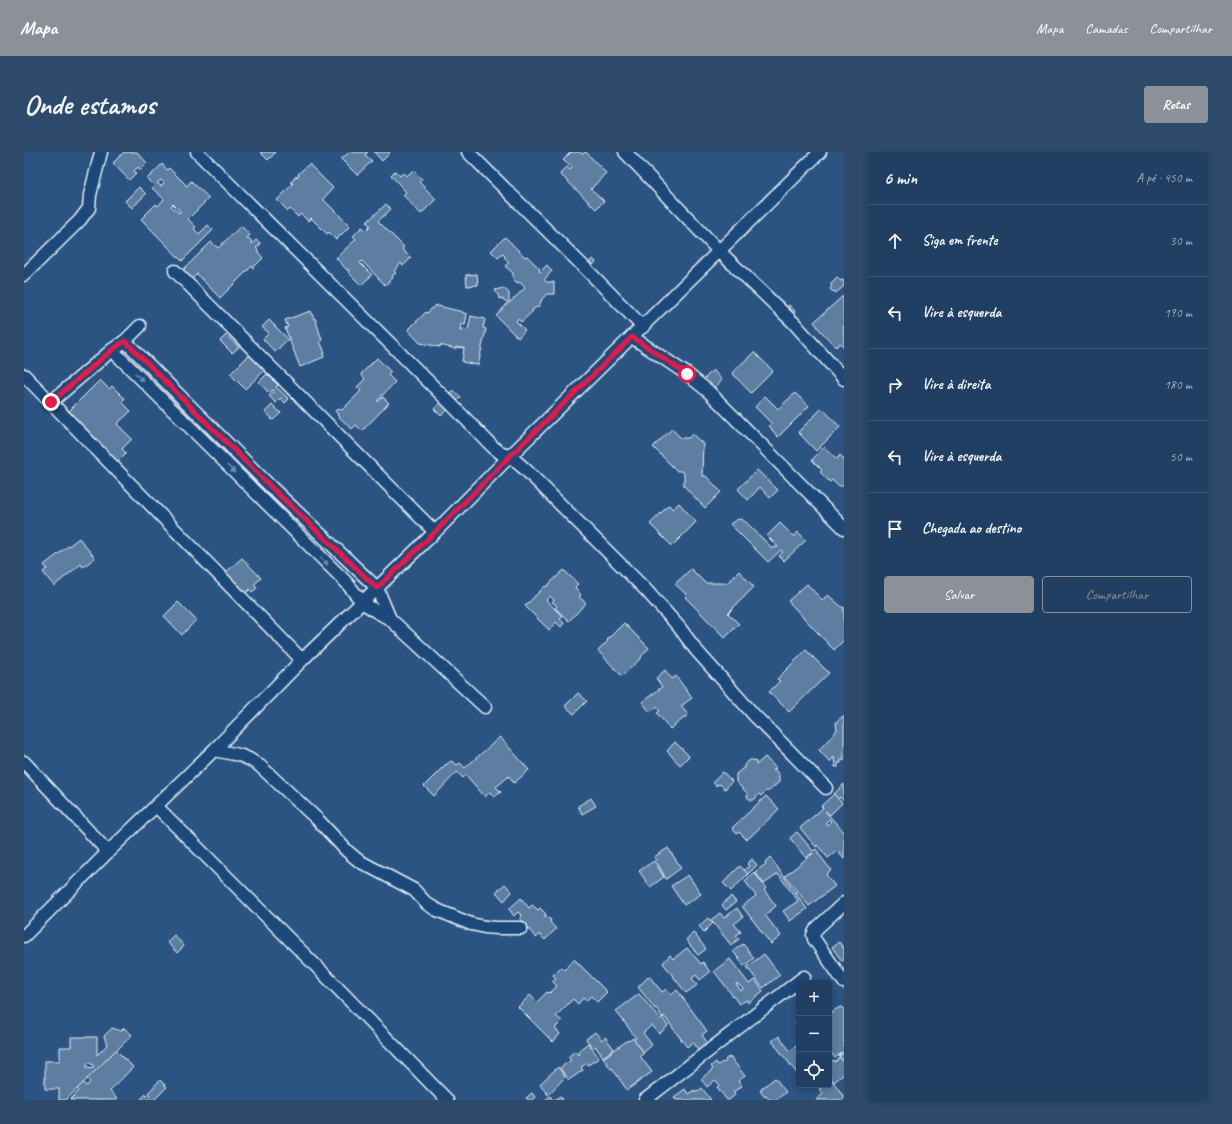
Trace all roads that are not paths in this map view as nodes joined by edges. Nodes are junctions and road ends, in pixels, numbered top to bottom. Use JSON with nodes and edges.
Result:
{"nodes":[{"id":1,"x":100,"y":152,"type":"edge"},
{"id":2,"x":197,"y":152,"type":"edge"},
{"id":3,"x":468,"y":152,"type":"edge"},
{"id":4,"x":625,"y":152,"type":"edge"},
{"id":5,"x":820,"y":152,"type":"edge"},
{"id":6,"x":719,"y":251,"type":"junction"},
{"id":7,"x":175,"y":271,"type":"dead end"},
{"id":8,"x":24,"y":275,"type":"edge"},
{"id":9,"x":140,"y":326,"type":"dead end"},
{"id":10,"x":642,"y":327,"type":"junction"},
{"id":11,"x":632,"y":337,"type":"junction"},
{"id":12,"x":125,"y":341,"type":"junction"},
{"id":13,"x":112,"y":350,"type":"junction"},
{"id":14,"x":24,"y":375,"type":"edge"},
{"id":15,"x":844,"y":379,"type":"edge"},
{"id":16,"x":177,"y":393,"type":"junction"},
{"id":17,"x":51,"y":402,"type":"junction"},
{"id":18,"x":166,"y":404,"type":"junction"},
{"id":19,"x":226,"y":441,"type":"junction"},
{"id":20,"x":215,"y":452,"type":"junction"},
{"id":21,"x":510,"y":456,"type":"junction"},
{"id":22,"x":272,"y":488,"type":"junction"},
{"id":23,"x":261,"y":499,"type":"junction"},
{"id":24,"x":844,"y":528,"type":"edge"},
{"id":25,"x":435,"y":532,"type":"junction"},
{"id":26,"x":377,"y":588,"type":"junction"},
{"id":27,"x":362,"y":602,"type":"junction"},
{"id":28,"x":390,"y":619,"type":"junction"},
{"id":29,"x":302,"y":660,"type":"junction"},
{"id":30,"x":486,"y":707,"type":"dead end"},
{"id":31,"x":214,"y":750,"type":"junction"},
{"id":32,"x":24,"y":762,"type":"edge"},
{"id":33,"x":826,"y":788,"type":"dead end"},
{"id":34,"x":156,"y":806,"type":"junction"},
{"id":35,"x":108,"y":852,"type":"junction"},
{"id":36,"x":844,"y":903,"type":"edge"},
{"id":37,"x":521,"y":928,"type":"dead end"},
{"id":38,"x":24,"y":936,"type":"edge"},
{"id":39,"x":804,"y":977,"type":"dead end"},
{"id":40,"x":844,"y":982,"type":"edge"},
{"id":41,"x":447,"y":1100,"type":"edge"},
{"id":42,"x":645,"y":1100,"type":"edge"}],
"edges":[{"from":1,"to":8,"type":"street"},
{"from":2,"to":21,"type":"street"},
{"from":3,"to":10,"type":"street"},
{"from":4,"to":6,"type":"street"},
{"from":5,"to":6,"type":"street"},
{"from":6,"to":10,"type":"street"},
{"from":6,"to":15,"type":"street"},
{"from":7,"to":25,"type":"street"},
{"from":9,"to":12,"type":"street"},
{"from":10,"to":11,"type":"street"},
{"from":11,"to":21,"type":"street"},
{"from":11,"to":24,"type":"street"},
{"from":12,"to":13,"type":"street"},
{"from":12,"to":16,"type":"street"},
{"from":13,"to":17,"type":"street"},
{"from":13,"to":18,"type":"street","one_way":true},
{"from":14,"to":17,"type":"street"},
{"from":16,"to":18,"type":"street"},
{"from":16,"to":19,"type":"street"},
{"from":17,"to":29,"type":"street"},
{"from":18,"to":20,"type":"street"},
{"from":19,"to":20,"type":"street"},
{"from":19,"to":22,"type":"street"},
{"from":20,"to":23,"type":"street","one_way":true},
{"from":21,"to":25,"type":"street"},
{"from":21,"to":33,"type":"street"},
{"from":22,"to":23,"type":"street"},
{"from":22,"to":26,"type":"street"},
{"from":23,"to":27,"type":"street","one_way":true},
{"from":25,"to":26,"type":"street"},
{"from":26,"to":27,"type":"street"},
{"from":26,"to":28,"type":"street"},
{"from":27,"to":28,"type":"street"},
{"from":27,"to":29,"type":"street"},
{"from":28,"to":30,"type":"street"},
{"from":29,"to":31,"type":"street"},
{"from":31,"to":34,"type":"street"},
{"from":31,"to":37,"type":"street"},
{"from":32,"to":35,"type":"street"},
{"from":34,"to":35,"type":"street"},
{"from":34,"to":41,"type":"street"},
{"from":35,"to":38,"type":"street"},
{"from":36,"to":40,"type":"street"},
{"from":39,"to":42,"type":"street"}]}
